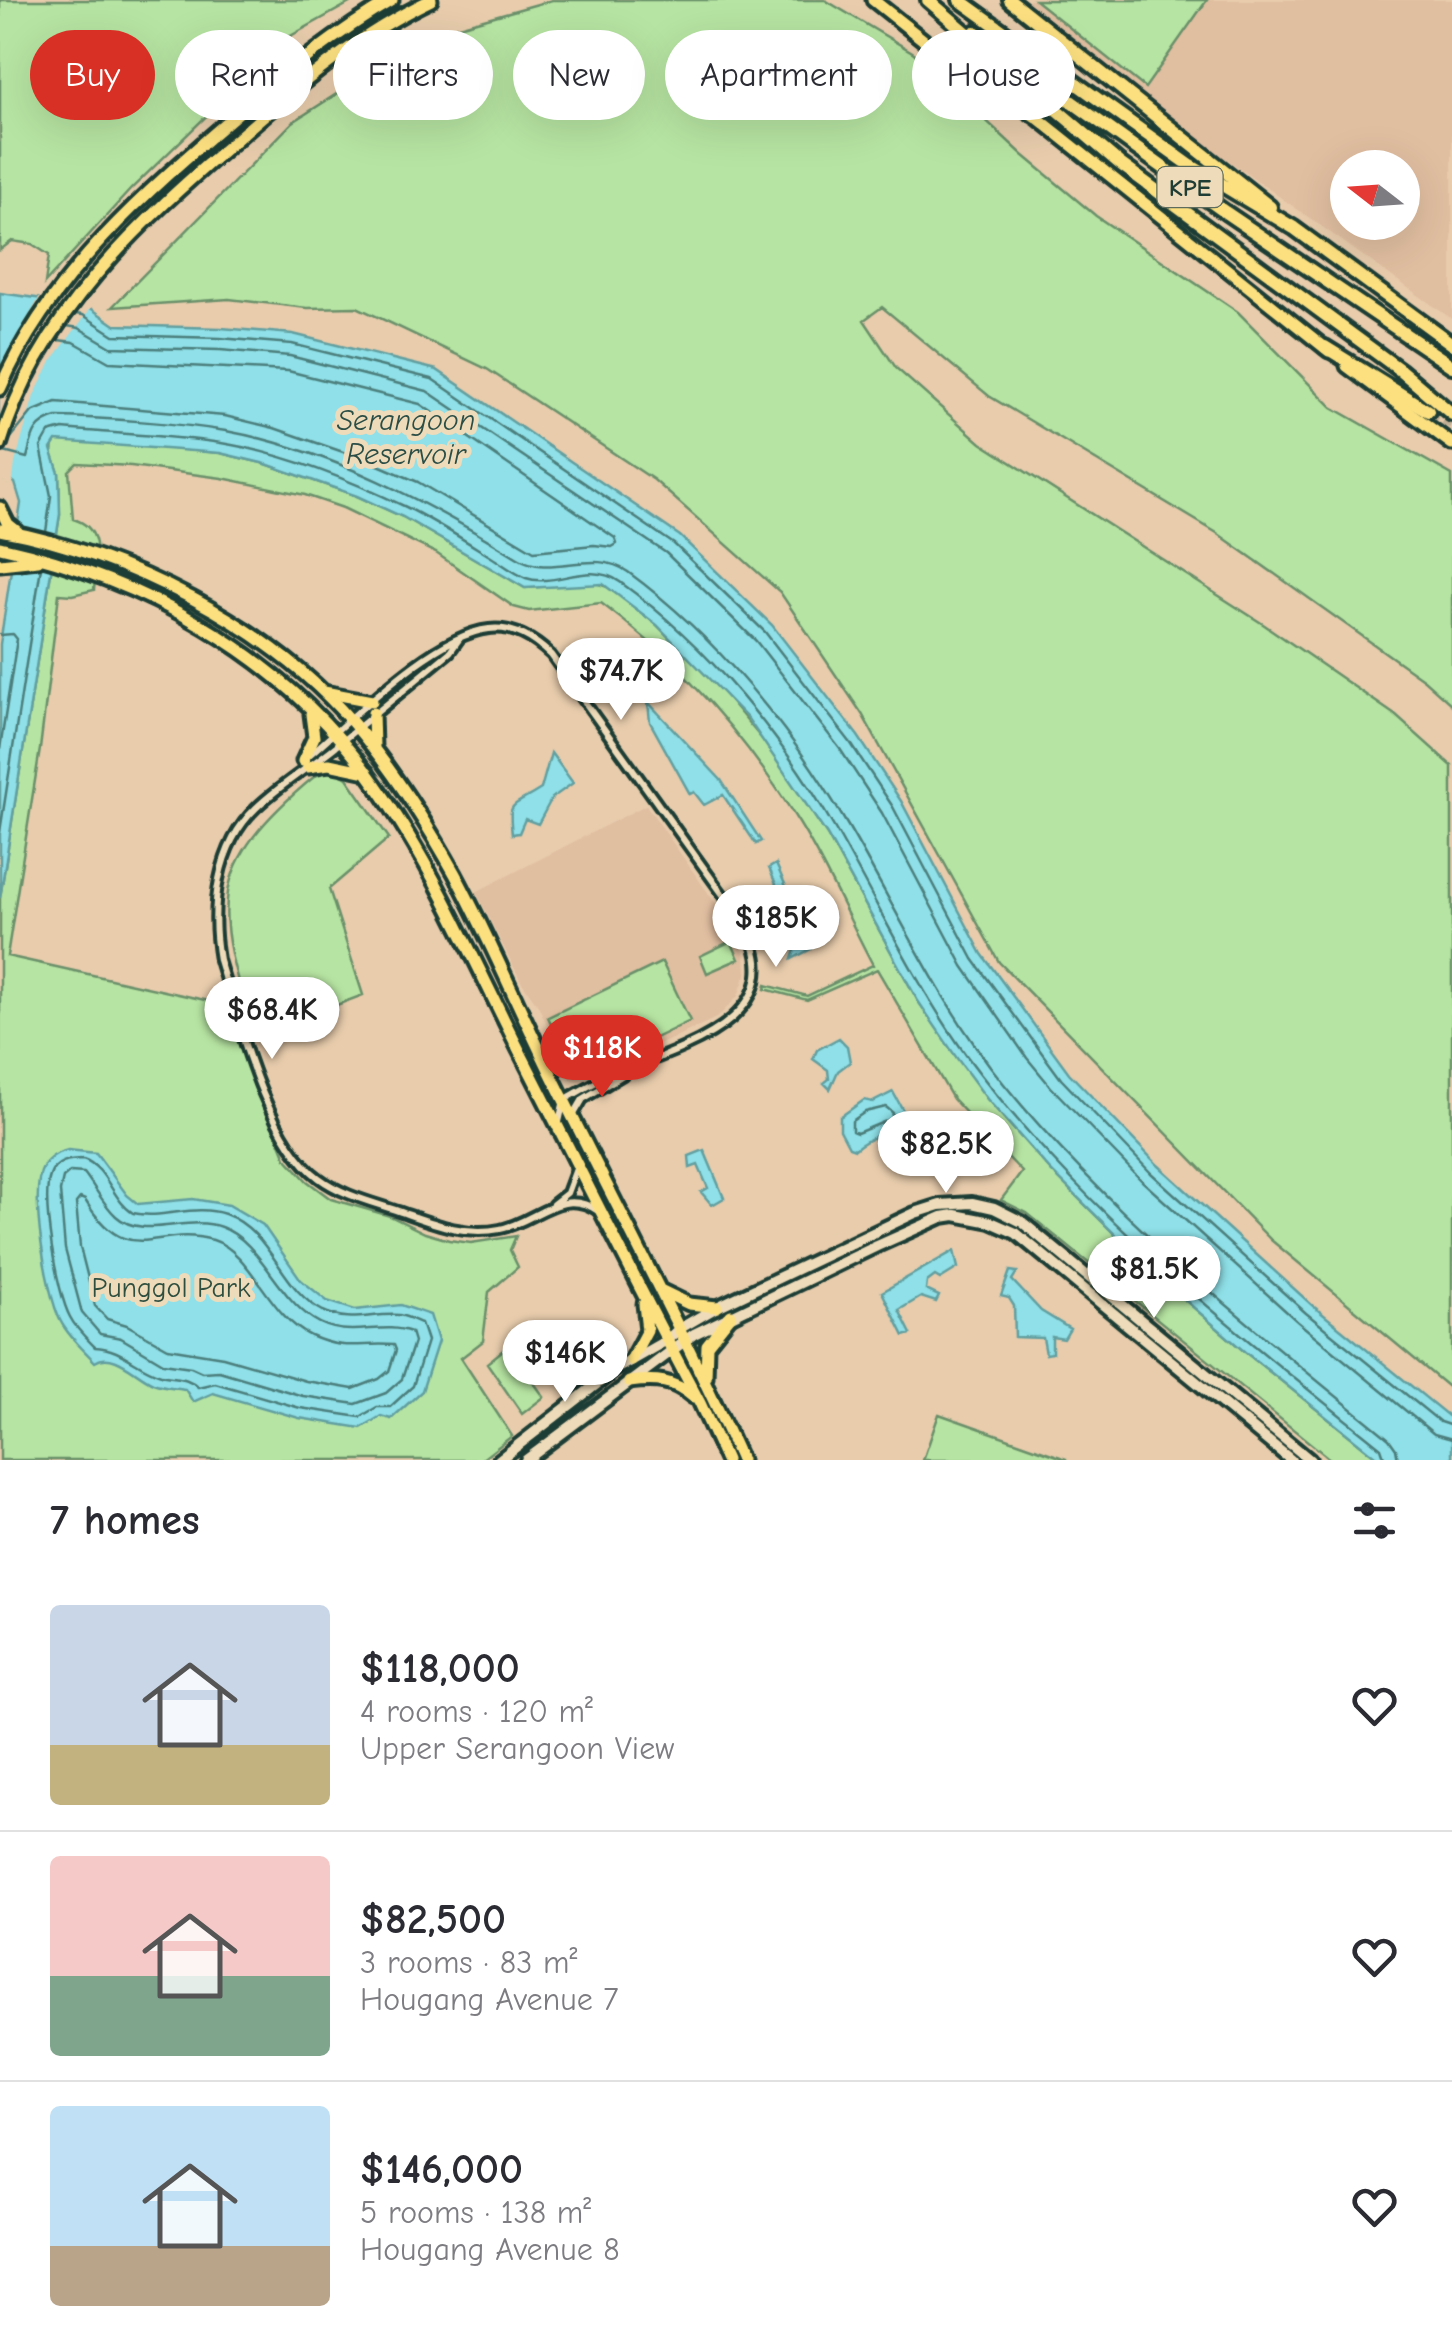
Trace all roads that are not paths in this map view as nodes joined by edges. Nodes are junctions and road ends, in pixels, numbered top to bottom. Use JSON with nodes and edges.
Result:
{"nodes":[{"id":1,"x":392,"y":0,"type":"edge"},
{"id":2,"x":431,"y":0,"type":"edge"},
{"id":3,"x":873,"y":0,"type":"edge"},
{"id":4,"x":930,"y":0,"type":"edge"},
{"id":5,"x":960,"y":0,"type":"edge"},
{"id":6,"x":1010,"y":0,"type":"edge"},
{"id":7,"x":1294,"y":228,"type":"junction"},
{"id":8,"x":1452,"y":344,"type":"edge"},
{"id":9,"x":1325,"y":347,"type":"junction"},
{"id":10,"x":1452,"y":366,"type":"edge"},
{"id":11,"x":0,"y":388,"type":"edge"},
{"id":12,"x":1428,"y":411,"type":"tunnel mouth"},
{"id":13,"x":1452,"y":414,"type":"edge"},
{"id":14,"x":1452,"y":444,"type":"edge"},
{"id":15,"x":0,"y":445,"type":"edge"},
{"id":16,"x":0,"y":508,"type":"edge"},
{"id":17,"x":0,"y":530,"type":"edge"},
{"id":18,"x":20,"y":534,"type":"junction"},
{"id":19,"x":0,"y":547,"type":"edge"},
{"id":20,"x":47,"y":559,"type":"junction"},
{"id":21,"x":0,"y":564,"type":"edge"},
{"id":22,"x":320,"y":691,"type":"junction"},
{"id":23,"x":373,"y":707,"type":"junction"},
{"id":24,"x":309,"y":708,"type":"junction"},
{"id":25,"x":354,"y":724,"type":"junction"},
{"id":26,"x":337,"y":738,"type":"junction"},
{"id":27,"x":374,"y":750,"type":"junction"},
{"id":28,"x":306,"y":764,"type":"junction"},
{"id":29,"x":367,"y":772,"type":"junction"},
{"id":30,"x":628,"y":1071,"type":"junction"},
{"id":31,"x":564,"y":1100,"type":"junction"},
{"id":32,"x":572,"y":1118,"type":"junction"},
{"id":33,"x":559,"y":1128,"type":"junction"},
{"id":34,"x":578,"y":1160,"type":"junction"},
{"id":35,"x":552,"y":1205,"type":"junction"},
{"id":36,"x":603,"y":1214,"type":"junction"},
{"id":37,"x":660,"y":1290,"type":"junction"},
{"id":38,"x":643,"y":1295,"type":"junction"},
{"id":39,"x":717,"y":1307,"type":"junction"},
{"id":40,"x":731,"y":1314,"type":"junction"},
{"id":41,"x":679,"y":1328,"type":"junction"},
{"id":42,"x":687,"y":1342,"type":"junction"},
{"id":43,"x":670,"y":1346,"type":"junction"},
{"id":44,"x":631,"y":1360,"type":"junction"},
{"id":45,"x":629,"y":1382,"type":"junction"},
{"id":46,"x":707,"y":1384,"type":"junction"},
{"id":47,"x":700,"y":1403,"type":"junction"},
{"id":48,"x":499,"y":1460,"type":"edge"},
{"id":49,"x":526,"y":1460,"type":"edge"},
{"id":50,"x":726,"y":1460,"type":"edge"},
{"id":51,"x":741,"y":1460,"type":"edge"},
{"id":52,"x":1290,"y":1460,"type":"edge"},
{"id":53,"x":1310,"y":1460,"type":"edge"}],
"edges":[{"from":1,"to":11,"type":"main road"},
{"from":2,"to":15,"type":"main road"},
{"from":3,"to":9,"type":"main road"},
{"from":4,"to":10,"type":"highway","number":"KPE"},
{"from":4,"to":13,"type":"highway"},
{"from":5,"to":7,"type":"highway","number":"KPE"},
{"from":6,"to":7,"type":"highway"},
{"from":7,"to":8,"type":"highway","number":"KPE"},
{"from":9,"to":12,"type":"highway"},
{"from":9,"to":14,"type":"main road"},
{"from":16,"to":18,"type":"main road"},
{"from":17,"to":18,"type":"main road"},
{"from":18,"to":22,"type":"main road"},
{"from":19,"to":20,"type":"main road"},
{"from":20,"to":21,"type":"main road"},
{"from":20,"to":24,"type":"main road"},
{"from":22,"to":23,"type":"main road"},
{"from":22,"to":25,"type":"main road"},
{"from":23,"to":25,"type":"street"},
{"from":23,"to":27,"type":"main road"},
{"from":23,"to":30,"type":"street"},
{"from":24,"to":26,"type":"main road"},
{"from":24,"to":28,"type":"main road"},
{"from":25,"to":26,"type":"street"},
{"from":25,"to":27,"type":"main road"},
{"from":26,"to":28,"type":"street"},
{"from":26,"to":29,"type":"main road"},
{"from":27,"to":31,"type":"main road"},
{"from":28,"to":29,"type":"main road"},
{"from":28,"to":35,"type":"street"},
{"from":29,"to":33,"type":"main road"},
{"from":30,"to":31,"type":"street"},
{"from":30,"to":32,"type":"street"},
{"from":31,"to":32,"type":"main road"},
{"from":31,"to":33,"type":"street"},
{"from":32,"to":37,"type":"main road"},
{"from":33,"to":34,"type":"main road"},
{"from":34,"to":35,"type":"street"},
{"from":34,"to":36,"type":"main road"},
{"from":35,"to":36,"type":"street"},
{"from":36,"to":38,"type":"main road"},
{"from":37,"to":39,"type":"main road"},
{"from":37,"to":41,"type":"main road"},
{"from":38,"to":43,"type":"main road"},
{"from":38,"to":44,"type":"main road"},
{"from":39,"to":41,"type":"main road"},
{"from":39,"to":53,"type":"main road"},
{"from":40,"to":42,"type":"main road"},
{"from":40,"to":46,"type":"main road"},
{"from":40,"to":52,"type":"main road"},
{"from":41,"to":42,"type":"main road"},
{"from":41,"to":43,"type":"main road"},
{"from":42,"to":43,"type":"main road"},
{"from":42,"to":46,"type":"main road"},
{"from":43,"to":44,"type":"main road"},
{"from":43,"to":45,"type":"main road"},
{"from":43,"to":47,"type":"main road"},
{"from":44,"to":48,"type":"main road"},
{"from":45,"to":47,"type":"main road"},
{"from":45,"to":49,"type":"main road"},
{"from":46,"to":51,"type":"main road"},
{"from":47,"to":50,"type":"main road"}]}
